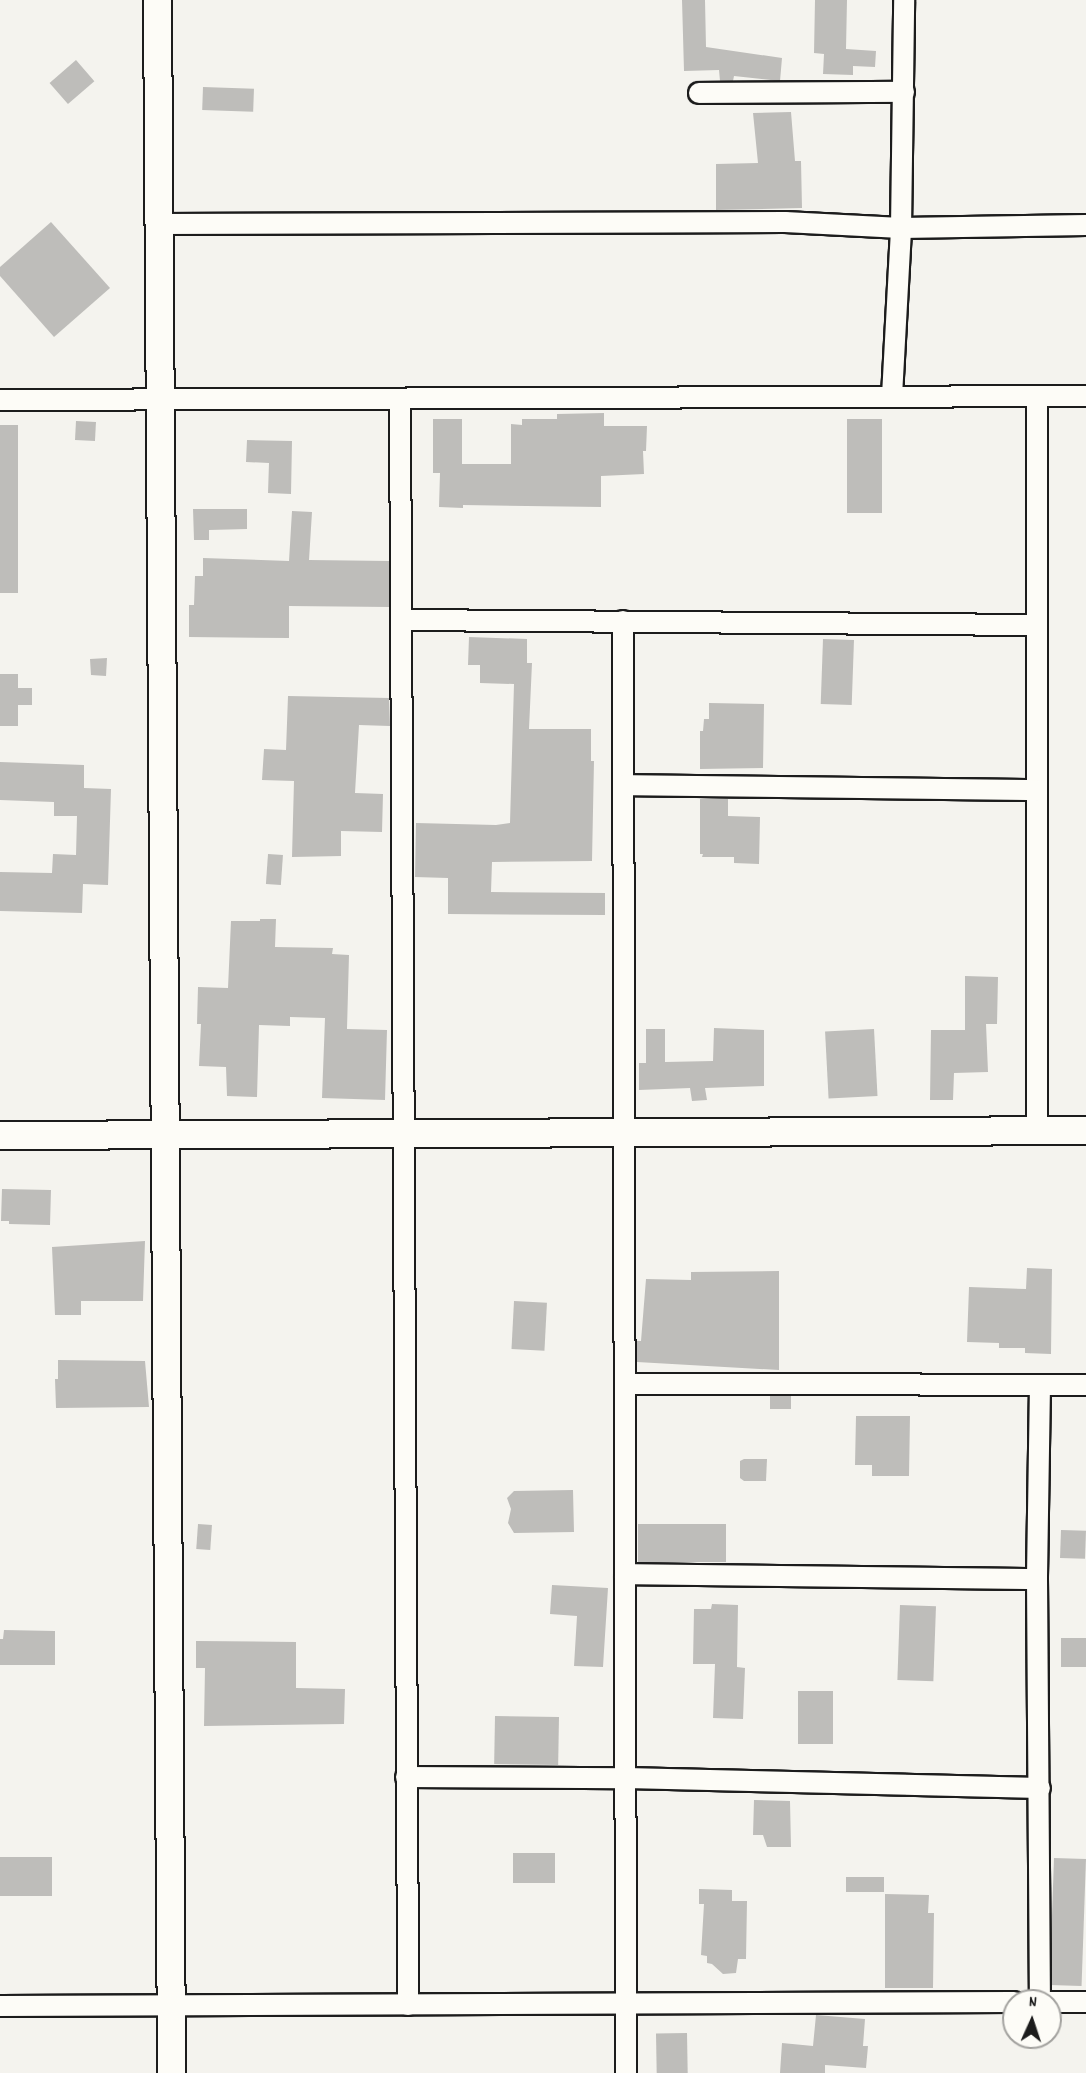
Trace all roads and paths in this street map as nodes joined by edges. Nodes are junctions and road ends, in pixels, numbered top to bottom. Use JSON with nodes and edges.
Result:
{"nodes":[{"id":1,"x":157,"y":0,"type":"edge"},
{"id":2,"x":904,"y":0,"type":"edge"},
{"id":3,"x":904,"y":92,"type":"junction"},
{"id":4,"x":699,"y":93,"type":"dead end"},
{"id":5,"x":160,"y":224,"type":"junction"},
{"id":6,"x":1086,"y":225,"type":"edge"},
{"id":7,"x":901,"y":228,"type":"junction"},
{"id":8,"x":892,"y":396,"type":"junction"},
{"id":9,"x":1086,"y":396,"type":"edge"},
{"id":10,"x":1037,"y":397,"type":"junction"},
{"id":11,"x":400,"y":399,"type":"junction"},
{"id":12,"x":0,"y":400,"type":"edge"},
{"id":13,"x":161,"y":400,"type":"junction"},
{"id":14,"x":401,"y":620,"type":"junction"},
{"id":15,"x":624,"y":621,"type":"junction"},
{"id":16,"x":1036,"y":626,"type":"junction"},
{"id":17,"x":624,"y":785,"type":"junction"},
{"id":18,"x":1036,"y":790,"type":"junction"},
{"id":19,"x":1037,"y":1130,"type":"junction"},
{"id":20,"x":1086,"y":1130,"type":"edge"},
{"id":21,"x":403,"y":1132,"type":"junction"},
{"id":22,"x":625,"y":1132,"type":"junction"},
{"id":23,"x":166,"y":1134,"type":"junction"},
{"id":24,"x":0,"y":1135,"type":"edge"},
{"id":25,"x":625,"y":1384,"type":"junction"},
{"id":26,"x":1040,"y":1385,"type":"junction"},
{"id":27,"x":1086,"y":1385,"type":"edge"},
{"id":28,"x":626,"y":1574,"type":"junction"},
{"id":29,"x":1036,"y":1579,"type":"junction"},
{"id":30,"x":406,"y":1778,"type":"junction"},
{"id":31,"x":626,"y":1778,"type":"junction"},
{"id":32,"x":1040,"y":1788,"type":"junction"},
{"id":33,"x":1040,"y":1989,"type":"edge"},
{"id":34,"x":1002,"y":2002,"type":"edge"},
{"id":35,"x":1062,"y":2002,"type":"edge"},
{"id":36,"x":1086,"y":2002,"type":"edge"},
{"id":37,"x":626,"y":2004,"type":"junction"},
{"id":38,"x":408,"y":2005,"type":"junction"},
{"id":39,"x":0,"y":2006,"type":"edge"},
{"id":40,"x":170,"y":2006,"type":"junction"},
{"id":41,"x":171,"y":2073,"type":"edge"},
{"id":42,"x":626,"y":2073,"type":"edge"}],
"edges":[{"from":1,"to":5,"type":"street"},
{"from":2,"to":3,"type":"street"},
{"from":3,"to":4,"type":"street"},
{"from":3,"to":7,"type":"street"},
{"from":5,"to":7,"type":"street"},
{"from":5,"to":13,"type":"street"},
{"from":6,"to":7,"type":"street"},
{"from":7,"to":8,"type":"street"},
{"from":8,"to":10,"type":"street"},
{"from":8,"to":11,"type":"street"},
{"from":9,"to":10,"type":"street"},
{"from":10,"to":16,"type":"street"},
{"from":11,"to":13,"type":"street"},
{"from":11,"to":14,"type":"street"},
{"from":12,"to":13,"type":"street"},
{"from":13,"to":23,"type":"street"},
{"from":14,"to":15,"type":"street"},
{"from":14,"to":21,"type":"street"},
{"from":15,"to":16,"type":"street"},
{"from":15,"to":17,"type":"street"},
{"from":16,"to":18,"type":"street"},
{"from":17,"to":18,"type":"street"},
{"from":17,"to":22,"type":"street"},
{"from":18,"to":19,"type":"street"},
{"from":19,"to":20,"type":"street"},
{"from":19,"to":22,"type":"street"},
{"from":21,"to":22,"type":"street"},
{"from":21,"to":23,"type":"street"},
{"from":21,"to":30,"type":"street"},
{"from":22,"to":25,"type":"street"},
{"from":23,"to":24,"type":"street"},
{"from":23,"to":40,"type":"street"},
{"from":25,"to":26,"type":"street"},
{"from":25,"to":28,"type":"street"},
{"from":26,"to":27,"type":"street"},
{"from":26,"to":29,"type":"street"},
{"from":28,"to":29,"type":"street"},
{"from":28,"to":31,"type":"street"},
{"from":29,"to":32,"type":"street"},
{"from":30,"to":31,"type":"street"},
{"from":30,"to":38,"type":"street"},
{"from":31,"to":32,"type":"street"},
{"from":31,"to":37,"type":"street"},
{"from":32,"to":33,"type":"street"},
{"from":34,"to":37,"type":"street"},
{"from":35,"to":36,"type":"street"},
{"from":37,"to":38,"type":"street"},
{"from":37,"to":42,"type":"street"},
{"from":38,"to":40,"type":"street"},
{"from":39,"to":40,"type":"street"},
{"from":40,"to":41,"type":"street"}]}
